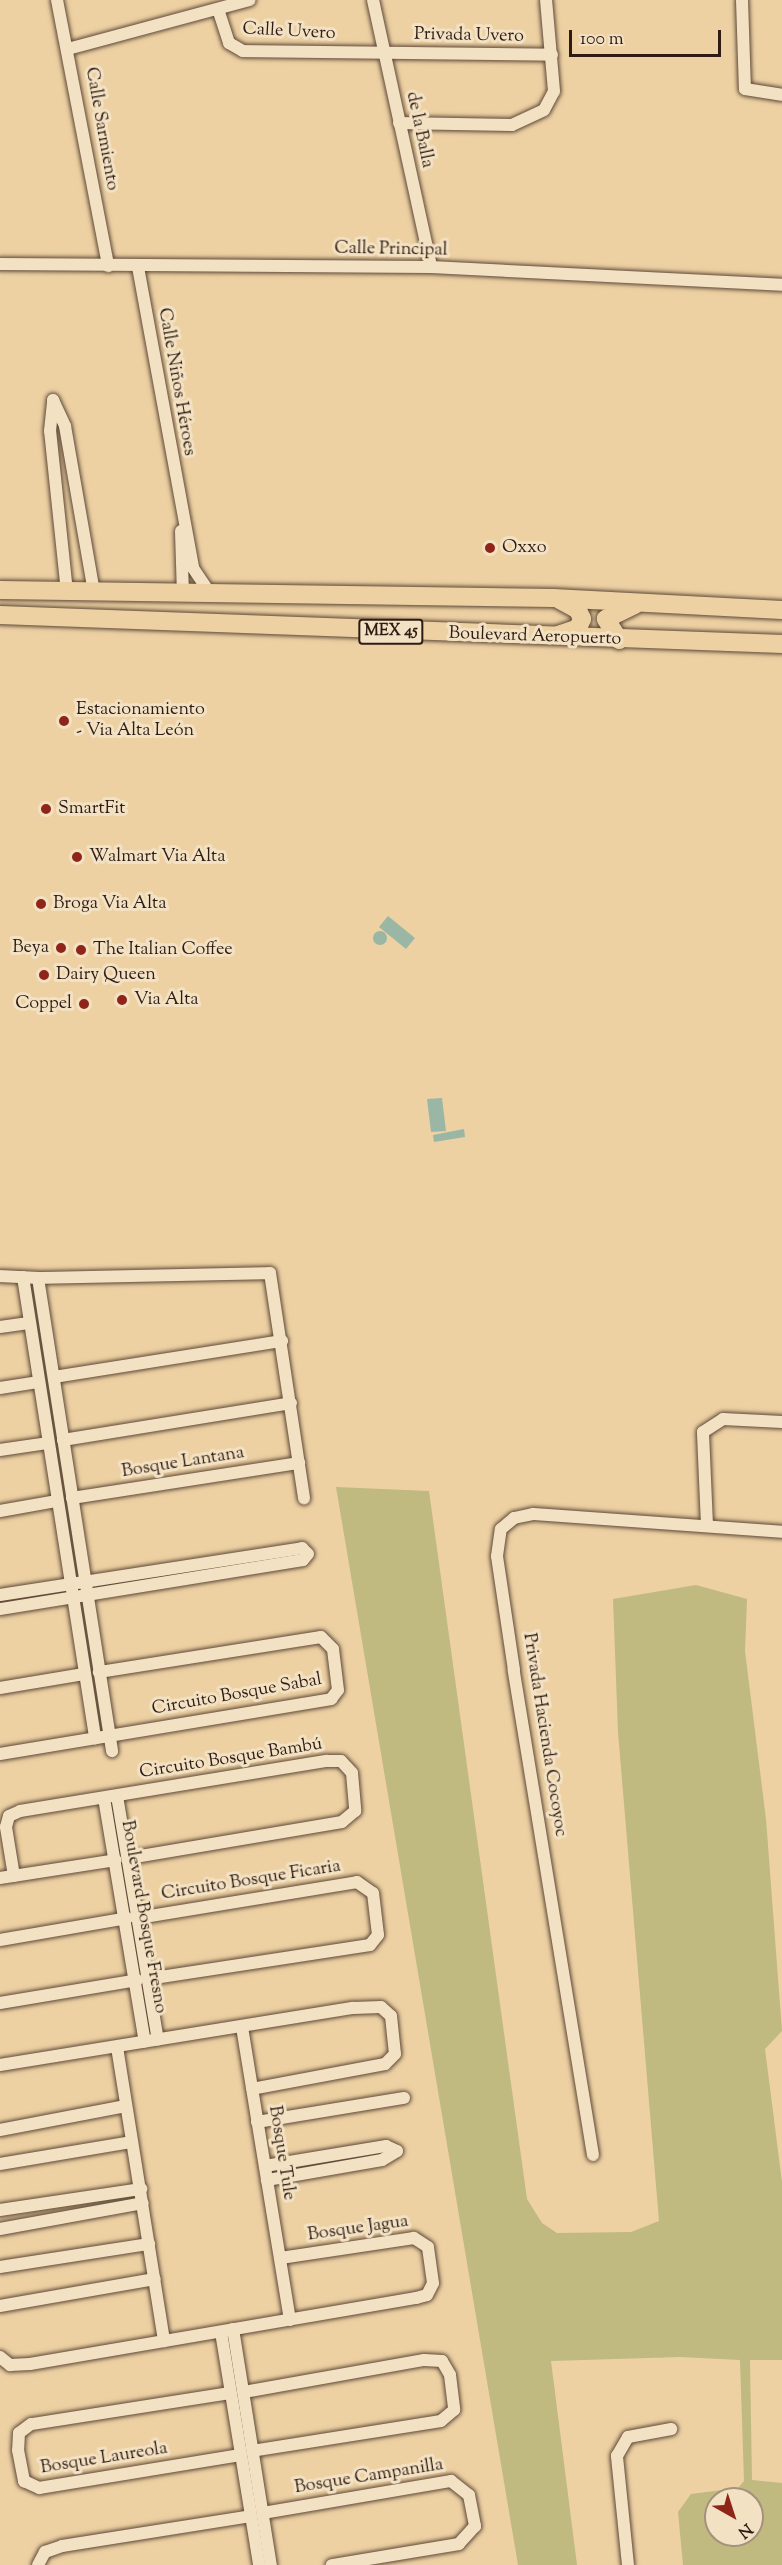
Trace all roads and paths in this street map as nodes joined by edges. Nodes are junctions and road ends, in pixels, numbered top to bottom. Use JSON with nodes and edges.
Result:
{"nodes":[{"id":1,"x":57,"y":0,"type":"edge"},
{"id":2,"x":249,"y":0,"type":"edge"},
{"id":3,"x":373,"y":0,"type":"edge"},
{"id":4,"x":546,"y":0,"type":"edge"},
{"id":5,"x":742,"y":0,"type":"edge"},
{"id":6,"x":218,"y":9,"type":"junction"},
{"id":7,"x":68,"y":49,"type":"junction"},
{"id":8,"x":385,"y":53,"type":"junction"},
{"id":9,"x":552,"y":56,"type":"junction"},
{"id":10,"x":782,"y":95,"type":"edge"},
{"id":11,"x":399,"y":123,"type":"junction"},
{"id":12,"x":0,"y":264,"type":"edge"},
{"id":13,"x":108,"y":266,"type":"junction"},
{"id":14,"x":138,"y":267,"type":"junction"},
{"id":15,"x":431,"y":267,"type":"junction"},
{"id":16,"x":782,"y":285,"type":"edge"},
{"id":17,"x":181,"y":503,"type":"junction"},
{"id":18,"x":0,"y":590,"type":"edge"},
{"id":19,"x":67,"y":592,"type":"junction"},
{"id":20,"x":94,"y":592,"type":"junction"},
{"id":21,"x":183,"y":594,"type":"junction"},
{"id":22,"x":211,"y":595,"type":"junction"},
{"id":23,"x":553,"y":598,"type":"junction"},
{"id":24,"x":645,"y":602,"type":"junction"},
{"id":25,"x":782,"y":610,"type":"edge"},
{"id":26,"x":0,"y":615,"type":"edge"},
{"id":27,"x":538,"y":638,"type":"junction"},
{"id":28,"x":619,"y":640,"type":"junction"},
{"id":29,"x":782,"y":644,"type":"edge"},
{"id":30,"x":0,"y":1276,"type":"edge"},
{"id":31,"x":23,"y":1277,"type":"junction"},
{"id":32,"x":38,"y":1278,"type":"junction"},
{"id":33,"x":29,"y":1323,"type":"junction"},
{"id":34,"x":0,"y":1327,"type":"edge"},
{"id":35,"x":282,"y":1341,"type":"junction"},
{"id":36,"x":54,"y":1377,"type":"junction"},
{"id":37,"x":38,"y":1382,"type":"junction"},
{"id":38,"x":0,"y":1388,"type":"edge"},
{"id":39,"x":291,"y":1403,"type":"junction"},
{"id":40,"x":782,"y":1422,"type":"edge"},
{"id":41,"x":63,"y":1440,"type":"junction"},
{"id":42,"x":48,"y":1443,"type":"junction"},
{"id":43,"x":0,"y":1450,"type":"edge"},
{"id":44,"x":299,"y":1463,"type":"junction"},
{"id":45,"x":72,"y":1498,"type":"junction"},
{"id":46,"x":304,"y":1498,"type":"dead end"},
{"id":47,"x":57,"y":1501,"type":"junction"},
{"id":48,"x":0,"y":1511,"type":"edge"},
{"id":49,"x":707,"y":1526,"type":"junction"},
{"id":50,"x":782,"y":1532,"type":"edge"},
{"id":51,"x":84,"y":1581,"type":"junction"},
{"id":52,"x":69,"y":1583,"type":"junction"},
{"id":53,"x":0,"y":1594,"type":"edge"},
{"id":54,"x":86,"y":1595,"type":"junction"},
{"id":55,"x":72,"y":1597,"type":"junction"},
{"id":56,"x":0,"y":1609,"type":"edge"},
{"id":57,"x":99,"y":1672,"type":"junction"},
{"id":58,"x":84,"y":1674,"type":"junction"},
{"id":59,"x":0,"y":1688,"type":"edge"},
{"id":60,"x":109,"y":1735,"type":"junction"},
{"id":61,"x":95,"y":1738,"type":"junction"},
{"id":62,"x":112,"y":1751,"type":"dead end"},
{"id":63,"x":0,"y":1754,"type":"edge"},
{"id":64,"x":117,"y":1796,"type":"junction"},
{"id":65,"x":104,"y":1798,"type":"junction"},
{"id":66,"x":122,"y":1859,"type":"junction"},
{"id":67,"x":14,"y":1876,"type":"junction"},
{"id":68,"x":0,"y":1878,"type":"edge"},
{"id":69,"x":133,"y":1918,"type":"junction"},
{"id":70,"x":0,"y":1940,"type":"edge"},
{"id":71,"x":142,"y":1980,"type":"junction"},
{"id":72,"x":0,"y":2003,"type":"edge"},
{"id":73,"x":242,"y":2027,"type":"junction"},
{"id":74,"x":158,"y":2040,"type":"junction"},
{"id":75,"x":145,"y":2042,"type":"junction"},
{"id":76,"x":117,"y":2047,"type":"junction"},
{"id":77,"x":0,"y":2065,"type":"edge"},
{"id":78,"x":252,"y":2089,"type":"junction"},
{"id":79,"x":404,"y":2098,"type":"dead end"},
{"id":80,"x":126,"y":2106,"type":"junction"},
{"id":81,"x":258,"y":2122,"type":"junction"},
{"id":82,"x":0,"y":2130,"type":"edge"},
{"id":83,"x":132,"y":2142,"type":"junction"},
{"id":84,"x":593,"y":2155,"type":"dead end"},
{"id":85,"x":0,"y":2164,"type":"edge"},
{"id":86,"x":265,"y":2166,"type":"junction"},
{"id":87,"x":267,"y":2180,"type":"junction"},
{"id":88,"x":141,"y":2189,"type":"junction"},
{"id":89,"x":143,"y":2203,"type":"junction"},
{"id":90,"x":0,"y":2210,"type":"edge"},
{"id":91,"x":0,"y":2229,"type":"edge"},
{"id":92,"x":149,"y":2244,"type":"junction"},
{"id":93,"x":280,"y":2258,"type":"junction"},
{"id":94,"x":0,"y":2267,"type":"edge"},
{"id":95,"x":155,"y":2279,"type":"junction"},
{"id":96,"x":0,"y":2306,"type":"edge"},
{"id":97,"x":290,"y":2320,"type":"junction"},
{"id":98,"x":226,"y":2331,"type":"junction"},
{"id":99,"x":164,"y":2340,"type":"junction"},
{"id":100,"x":0,"y":2357,"type":"edge"},
{"id":101,"x":244,"y":2392,"type":"junction"},
{"id":102,"x":230,"y":2393,"type":"junction"},
{"id":103,"x":671,"y":2429,"type":"dead end"},
{"id":104,"x":246,"y":2453,"type":"junction"},
{"id":105,"x":263,"y":2513,"type":"junction"},
{"id":106,"x":251,"y":2516,"type":"junction"},
{"id":107,"x":38,"y":2565,"type":"edge"},
{"id":108,"x":259,"y":2565,"type":"edge"},
{"id":109,"x":271,"y":2565,"type":"edge"},
{"id":110,"x":332,"y":2565,"type":"edge"},
{"id":111,"x":628,"y":2565,"type":"edge"}],
"edges":[{"from":1,"to":7,"type":"street","name":"Calle Sarmiento"},
{"from":2,"to":6,"type":"street"},
{"from":3,"to":8,"type":"street","name":"de la Balla"},
{"from":4,"to":9,"type":"street"},
{"from":5,"to":10,"type":"street"},
{"from":6,"to":7,"type":"street"},
{"from":6,"to":8,"type":"street","name":"Calle Uvero"},
{"from":7,"to":13,"type":"street","name":"Calle Sarmiento"},
{"from":8,"to":9,"type":"street","name":"Privada Uvero"},
{"from":8,"to":11,"type":"street","name":"de la Balla"},
{"from":9,"to":11,"type":"street"},
{"from":11,"to":15,"type":"street","name":"de la Balla"},
{"from":12,"to":13,"type":"street","name":"Calle Principal"},
{"from":13,"to":14,"type":"street","name":"Calle Principal"},
{"from":14,"to":15,"type":"street","name":"Calle Principal"},
{"from":14,"to":17,"type":"street","name":"Calle Niños Héroes"},
{"from":15,"to":16,"type":"street","name":"Calle Principal"},
{"from":17,"to":21,"type":"street","name":"Calle Niños Héroes"},
{"from":17,"to":22,"type":"street","name":"Calle Niños Héroes"},
{"from":18,"to":19,"type":"highway","name":"Boulevard Aeropuerto","number":"MEX 45"},
{"from":19,"to":20,"type":"highway","name":"Boulevard Aeropuerto","number":"MEX 45"},
{"from":19,"to":20,"type":"street"},
{"from":20,"to":21,"type":"highway","name":"Boulevard Aeropuerto","number":"MEX 45"},
{"from":21,"to":22,"type":"highway","name":"Boulevard Aeropuerto","number":"MEX 45"},
{"from":22,"to":23,"type":"highway","name":"Boulevard Aeropuerto","number":"MEX 45"},
{"from":23,"to":24,"type":"highway","name":"Boulevard Aeropuerto","number":"MEX 45"},
{"from":23,"to":27,"type":"highway"},
{"from":24,"to":25,"type":"highway","name":"Boulevard Aeropuerto","number":"MEX 45"},
{"from":24,"to":28,"type":"highway"},
{"from":26,"to":27,"type":"highway","name":"Boulevard Aeropuerto","number":"MEX 45"},
{"from":27,"to":28,"type":"highway","name":"Boulevard Aeropuerto","number":"MEX 45"},
{"from":28,"to":29,"type":"highway","name":"Boulevard Aeropuerto","number":"MEX 45"},
{"from":30,"to":31,"type":"street"},
{"from":31,"to":32,"type":"street"},
{"from":31,"to":33,"type":"street"},
{"from":32,"to":35,"type":"street"},
{"from":32,"to":36,"type":"street"},
{"from":33,"to":34,"type":"street"},
{"from":33,"to":37,"type":"street"},
{"from":35,"to":36,"type":"street"},
{"from":35,"to":39,"type":"street"},
{"from":36,"to":41,"type":"street"},
{"from":37,"to":38,"type":"street"},
{"from":37,"to":42,"type":"street"},
{"from":39,"to":41,"type":"street"},
{"from":39,"to":44,"type":"street"},
{"from":40,"to":49,"type":"street"},
{"from":41,"to":45,"type":"street"},
{"from":42,"to":43,"type":"street"},
{"from":42,"to":47,"type":"street"},
{"from":44,"to":45,"type":"street","name":"Bosque Lantana"},
{"from":44,"to":46,"type":"street"},
{"from":45,"to":51,"type":"street"},
{"from":47,"to":48,"type":"street"},
{"from":47,"to":52,"type":"street"},
{"from":49,"to":50,"type":"street","name":"Privada Hacienda Cocoyoc"},
{"from":49,"to":84,"type":"street","name":"Privada Hacienda Cocoyoc"},
{"from":51,"to":52,"type":"street"},
{"from":51,"to":54,"type":"street"},
{"from":51,"to":54,"type":"street"},
{"from":52,"to":53,"type":"street"},
{"from":52,"to":55,"type":"street"},
{"from":54,"to":55,"type":"street"},
{"from":54,"to":57,"type":"street"},
{"from":55,"to":56,"type":"street"},
{"from":55,"to":58,"type":"street"},
{"from":57,"to":60,"type":"street"},
{"from":57,"to":60,"type":"street","name":"Circuito Bosque Sabal"},
{"from":58,"to":59,"type":"street"},
{"from":58,"to":61,"type":"street"},
{"from":60,"to":61,"type":"street","name":"Circuito Bosque Sabal"},
{"from":60,"to":62,"type":"street"},
{"from":61,"to":63,"type":"street","name":"Circuito Bosque Sabal"},
{"from":64,"to":65,"type":"street","name":"Circuito Bosque Bambú"},
{"from":64,"to":66,"type":"street","name":"Boulevard Bosque Fresno"},
{"from":64,"to":66,"type":"street","name":"Circuito Bosque Bambú"},
{"from":65,"to":66,"type":"street","name":"Boulevard Bosque Fresno"},
{"from":65,"to":67,"type":"street","name":"Circuito Bosque Bambú"},
{"from":66,"to":67,"type":"street","name":"Circuito Bosque Bambú"},
{"from":66,"to":69,"type":"street","name":"Boulevard Bosque Fresno"},
{"from":67,"to":68,"type":"street","name":"Circuito Bosque Bambú"},
{"from":69,"to":70,"type":"street","name":"Circuito Bosque Ficaria"},
{"from":69,"to":71,"type":"street","name":"Boulevard Bosque Fresno"},
{"from":69,"to":71,"type":"street","name":"Circuito Bosque Ficaria"},
{"from":71,"to":72,"type":"street","name":"Circuito Bosque Ficaria"},
{"from":71,"to":74,"type":"street","name":"Boulevard Bosque Fresno"},
{"from":71,"to":75,"type":"street","name":"Boulevard Bosque Fresno"},
{"from":73,"to":74,"type":"street"},
{"from":73,"to":78,"type":"street","name":"Bosque Tule"},
{"from":73,"to":78,"type":"street"},
{"from":74,"to":75,"type":"street"},
{"from":75,"to":76,"type":"street"},
{"from":76,"to":77,"type":"street"},
{"from":76,"to":80,"type":"street"},
{"from":78,"to":81,"type":"street","name":"Bosque Tule"},
{"from":79,"to":81,"type":"street"},
{"from":80,"to":82,"type":"street"},
{"from":80,"to":83,"type":"street"},
{"from":81,"to":86,"type":"street","name":"Bosque Tule"},
{"from":83,"to":85,"type":"street"},
{"from":83,"to":88,"type":"street"},
{"from":86,"to":87,"type":"street","name":"Bosque Tule"},
{"from":86,"to":87,"type":"street"},
{"from":87,"to":93,"type":"street","name":"Bosque Tule"},
{"from":88,"to":89,"type":"street"},
{"from":88,"to":90,"type":"street"},
{"from":89,"to":91,"type":"street"},
{"from":89,"to":92,"type":"street"},
{"from":92,"to":94,"type":"street"},
{"from":92,"to":95,"type":"street"},
{"from":93,"to":97,"type":"street","name":"Bosque Tule"},
{"from":93,"to":97,"type":"street","name":"Bosque Jagua"},
{"from":95,"to":96,"type":"street"},
{"from":95,"to":99,"type":"street"},
{"from":97,"to":98,"type":"street"},
{"from":98,"to":99,"type":"street"},
{"from":98,"to":101,"type":"street"},
{"from":98,"to":102,"type":"street"},
{"from":99,"to":100,"type":"street"},
{"from":101,"to":104,"type":"street"},
{"from":101,"to":104,"type":"street","name":"Bosque Laureola"},
{"from":102,"to":104,"type":"street"},
{"from":102,"to":104,"type":"street","name":"Bosque Laureola"},
{"from":103,"to":111,"type":"street"},
{"from":104,"to":105,"type":"street"},
{"from":104,"to":106,"type":"street"},
{"from":105,"to":109,"type":"street"},
{"from":105,"to":110,"type":"street","name":"Bosque Campanilla"},
{"from":106,"to":107,"type":"street"},
{"from":106,"to":108,"type":"street"}]}
